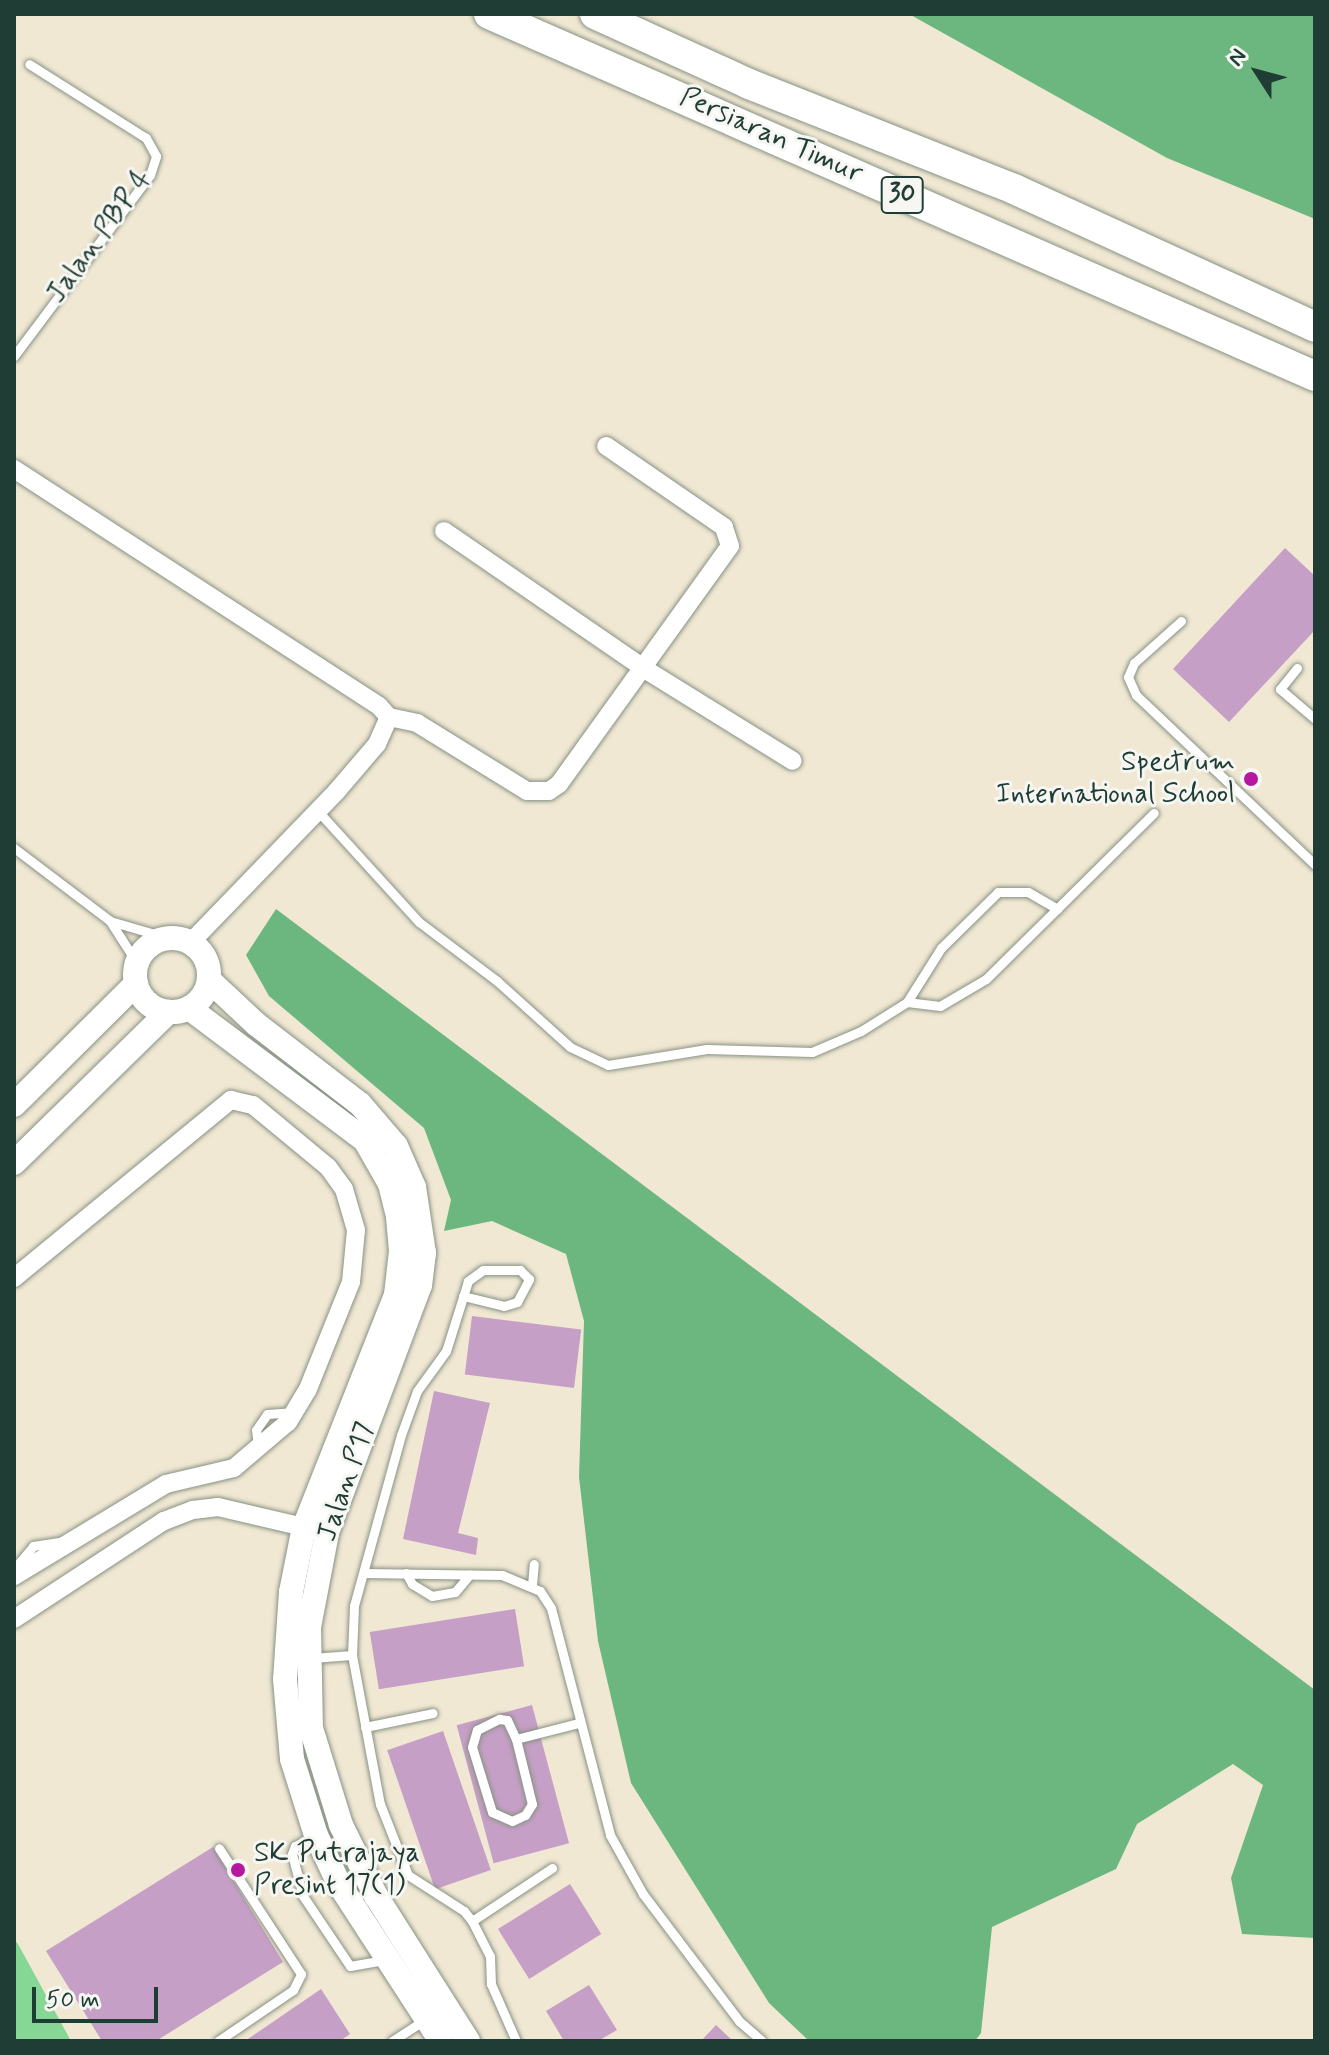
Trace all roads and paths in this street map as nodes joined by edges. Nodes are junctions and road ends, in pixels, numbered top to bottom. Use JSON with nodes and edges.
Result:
{"nodes":[{"id":1,"x":489,"y":14,"type":"edge"},
{"id":2,"x":595,"y":14,"type":"edge"},
{"id":3,"x":29,"y":64,"type":"dead end"},
{"id":4,"x":1315,"y":327,"type":"edge"},
{"id":5,"x":14,"y":356,"type":"edge"},
{"id":6,"x":1315,"y":376,"type":"edge"},
{"id":7,"x":606,"y":446,"type":"dead end"},
{"id":8,"x":14,"y":469,"type":"edge"},
{"id":9,"x":444,"y":531,"type":"dead end"},
{"id":10,"x":1181,"y":621,"type":"dead end"},
{"id":11,"x":643,"y":668,"type":"junction"},
{"id":12,"x":1297,"y":668,"type":"dead end"},
{"id":13,"x":389,"y":717,"type":"junction"},
{"id":14,"x":1315,"y":719,"type":"edge"},
{"id":15,"x":793,"y":761,"type":"dead end"},
{"id":16,"x":317,"y":810,"type":"junction"},
{"id":17,"x":1154,"y":813,"type":"dead end"},
{"id":18,"x":14,"y":848,"type":"edge"},
{"id":19,"x":1315,"y":865,"type":"edge"},
{"id":20,"x":1057,"y":909,"type":"junction"},
{"id":21,"x":110,"y":921,"type":"junction"},
{"id":22,"x":179,"y":940,"type":"junction"},
{"id":23,"x":137,"y":974,"type":"junction"},
{"id":24,"x":209,"y":980,"type":"junction"},
{"id":25,"x":907,"y":1002,"type":"junction"},
{"id":26,"x":179,"y":1010,"type":"junction"},
{"id":27,"x":14,"y":1105,"type":"edge"},
{"id":28,"x":14,"y":1163,"type":"edge"},
{"id":29,"x":14,"y":1278,"type":"edge"},
{"id":30,"x":463,"y":1296,"type":"junction"},
{"id":31,"x":315,"y":1530,"type":"junction"},
{"id":32,"x":72,"y":1543,"type":"junction"},
{"id":33,"x":41,"y":1560,"type":"junction"},
{"id":34,"x":534,"y":1564,"type":"dead end"},
{"id":35,"x":14,"y":1569,"type":"edge"},
{"id":36,"x":364,"y":1573,"type":"junction"},
{"id":37,"x":406,"y":1573,"type":"junction"},
{"id":38,"x":470,"y":1574,"type":"junction"},
{"id":39,"x":14,"y":1576,"type":"edge"},
{"id":40,"x":532,"y":1585,"type":"junction"},
{"id":41,"x":58,"y":1590,"type":"junction"},
{"id":42,"x":14,"y":1619,"type":"edge"},
{"id":43,"x":352,"y":1655,"type":"junction"},
{"id":44,"x":307,"y":1659,"type":"junction"},
{"id":45,"x":433,"y":1713,"type":"dead end"},
{"id":46,"x":579,"y":1723,"type":"junction"},
{"id":47,"x":365,"y":1727,"type":"junction"},
{"id":48,"x":516,"y":1739,"type":"junction"},
{"id":49,"x":316,"y":1835,"type":"junction"},
{"id":50,"x":219,"y":1848,"type":"dead end"},
{"id":51,"x":552,"y":1868,"type":"dead end"},
{"id":52,"x":472,"y":1921,"type":"junction"},
{"id":53,"x":388,"y":1959,"type":"junction"},
{"id":54,"x":426,"y":2019,"type":"junction"},
{"id":55,"x":218,"y":2041,"type":"edge"},
{"id":56,"x":392,"y":2041,"type":"edge"},
{"id":57,"x":441,"y":2041,"type":"edge"},
{"id":58,"x":468,"y":2041,"type":"edge"},
{"id":59,"x":516,"y":2041,"type":"edge"},
{"id":60,"x":762,"y":2041,"type":"edge"}],
"edges":[{"from":1,"to":6,"type":"main road","name":"Persiaran Timur","number":"30"},
{"from":2,"to":4,"type":"main road","name":"Persiaran Timur","number":"30"},
{"from":3,"to":5,"type":"lane","name":"Jalan PBP 4"},
{"from":7,"to":11,"type":"street"},
{"from":8,"to":13,"type":"street"},
{"from":9,"to":11,"type":"street"},
{"from":10,"to":19,"type":"lane"},
{"from":11,"to":13,"type":"street"},
{"from":11,"to":15,"type":"street"},
{"from":12,"to":14,"type":"lane"},
{"from":13,"to":16,"type":"street"},
{"from":16,"to":22,"type":"street"},
{"from":16,"to":25,"type":"lane"},
{"from":17,"to":20,"type":"lane"},
{"from":18,"to":21,"type":"lane"},
{"from":20,"to":25,"type":"lane"},
{"from":20,"to":25,"type":"lane"},
{"from":21,"to":22,"type":"lane"},
{"from":21,"to":23,"type":"lane"},
{"from":22,"to":23,"type":"street"},
{"from":22,"to":24,"type":"street"},
{"from":23,"to":26,"type":"street"},
{"from":23,"to":27,"type":"street"},
{"from":24,"to":26,"type":"street"},
{"from":24,"to":31,"type":"street","name":"Jalan P17"},
{"from":26,"to":28,"type":"street"},
{"from":26,"to":31,"type":"street","name":"Jalan P17"},
{"from":29,"to":32,"type":"street"},
{"from":30,"to":30,"type":"lane"},
{"from":30,"to":36,"type":"lane"},
{"from":31,"to":41,"type":"street"},
{"from":31,"to":44,"type":"street","name":"Jalan P17"},
{"from":31,"to":49,"type":"street","name":"Jalan P17"},
{"from":32,"to":33,"type":"street"},
{"from":32,"to":35,"type":"lane"},
{"from":33,"to":39,"type":"street"},
{"from":33,"to":41,"type":"street"},
{"from":34,"to":40,"type":"lane"},
{"from":36,"to":37,"type":"lane"},
{"from":36,"to":43,"type":"lane"},
{"from":37,"to":38,"type":"lane"},
{"from":37,"to":38,"type":"lane"},
{"from":38,"to":40,"type":"lane"},
{"from":40,"to":46,"type":"lane"},
{"from":41,"to":42,"type":"street"},
{"from":43,"to":44,"type":"lane"},
{"from":43,"to":47,"type":"lane"},
{"from":44,"to":58,"type":"street","name":"Jalan P17"},
{"from":45,"to":47,"type":"lane"},
{"from":46,"to":48,"type":"lane"},
{"from":46,"to":60,"type":"lane"},
{"from":47,"to":52,"type":"lane"},
{"from":48,"to":48,"type":"lane"},
{"from":49,"to":53,"type":"street","name":"Jalan P17"},
{"from":49,"to":53,"type":"lane"},
{"from":50,"to":55,"type":"lane"},
{"from":51,"to":52,"type":"lane"},
{"from":52,"to":59,"type":"lane"},
{"from":53,"to":54,"type":"street","name":"Jalan P17"},
{"from":54,"to":56,"type":"lane"},
{"from":54,"to":57,"type":"street","name":"Jalan P17"}]}
